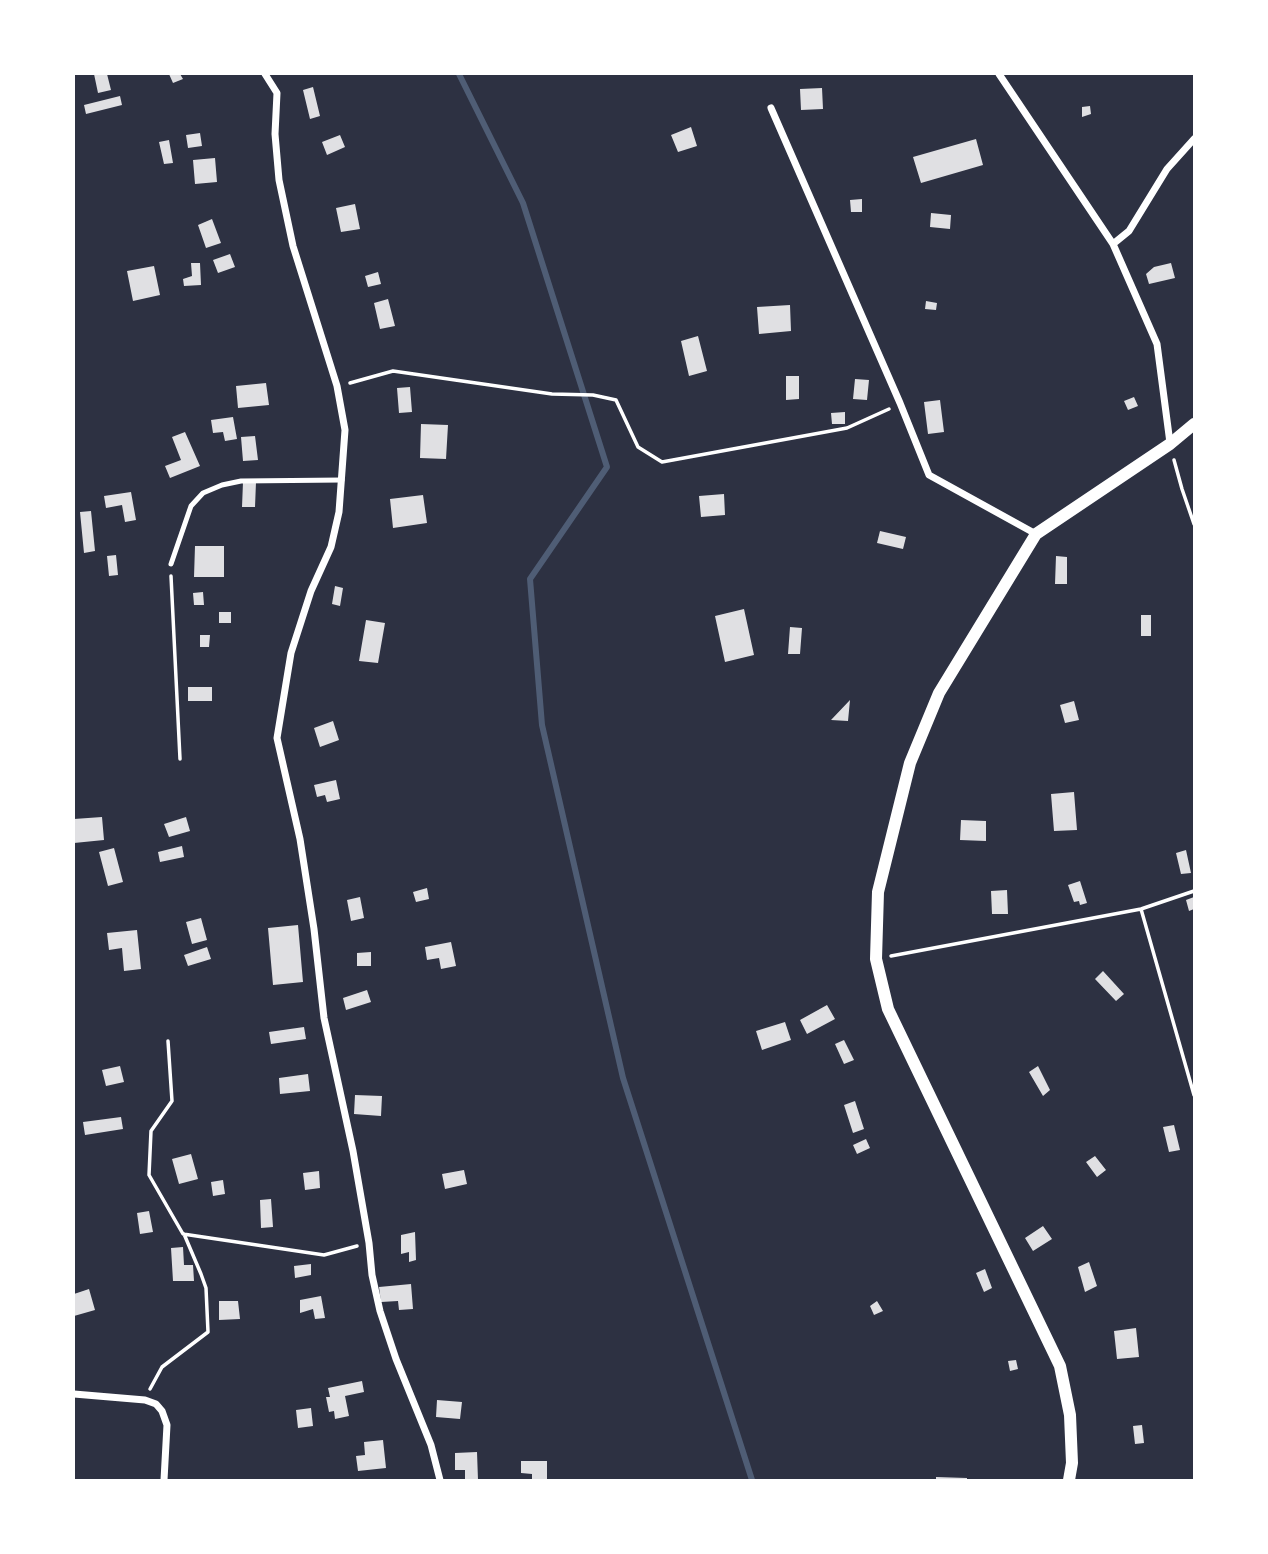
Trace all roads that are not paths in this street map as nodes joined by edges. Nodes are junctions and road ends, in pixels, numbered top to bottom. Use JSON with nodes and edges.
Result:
{"nodes":[{"id":1,"x":265,"y":74,"type":"edge"},
{"id":2,"x":999,"y":74,"type":"edge"},
{"id":3,"x":771,"y":108,"type":"dead end"},
{"id":4,"x":1195,"y":139,"type":"edge"},
{"id":5,"x":1113,"y":244,"type":"junction"},
{"id":6,"x":1195,"y":424,"type":"edge"},
{"id":7,"x":1170,"y":444,"type":"junction"},
{"id":8,"x":342,"y":480,"type":"junction"},
{"id":9,"x":1036,"y":534,"type":"junction"},
{"id":10,"x":171,"y":564,"type":"road end"},
{"id":11,"x":74,"y":1394,"type":"edge"},
{"id":12,"x":164,"y":1480,"type":"edge"},
{"id":13,"x":439,"y":1480,"type":"edge"},
{"id":14,"x":1069,"y":1480,"type":"edge"}],
"edges":[{"from":1,"to":8,"type":"street"},
{"from":2,"to":5,"type":"street"},
{"from":3,"to":9,"type":"street"},
{"from":4,"to":5,"type":"street"},
{"from":5,"to":7,"type":"street"},
{"from":6,"to":7,"type":"street"},
{"from":7,"to":9,"type":"street"},
{"from":8,"to":10,"type":"lane"},
{"from":8,"to":13,"type":"street"},
{"from":9,"to":14,"type":"street"},
{"from":11,"to":12,"type":"street"}]}
